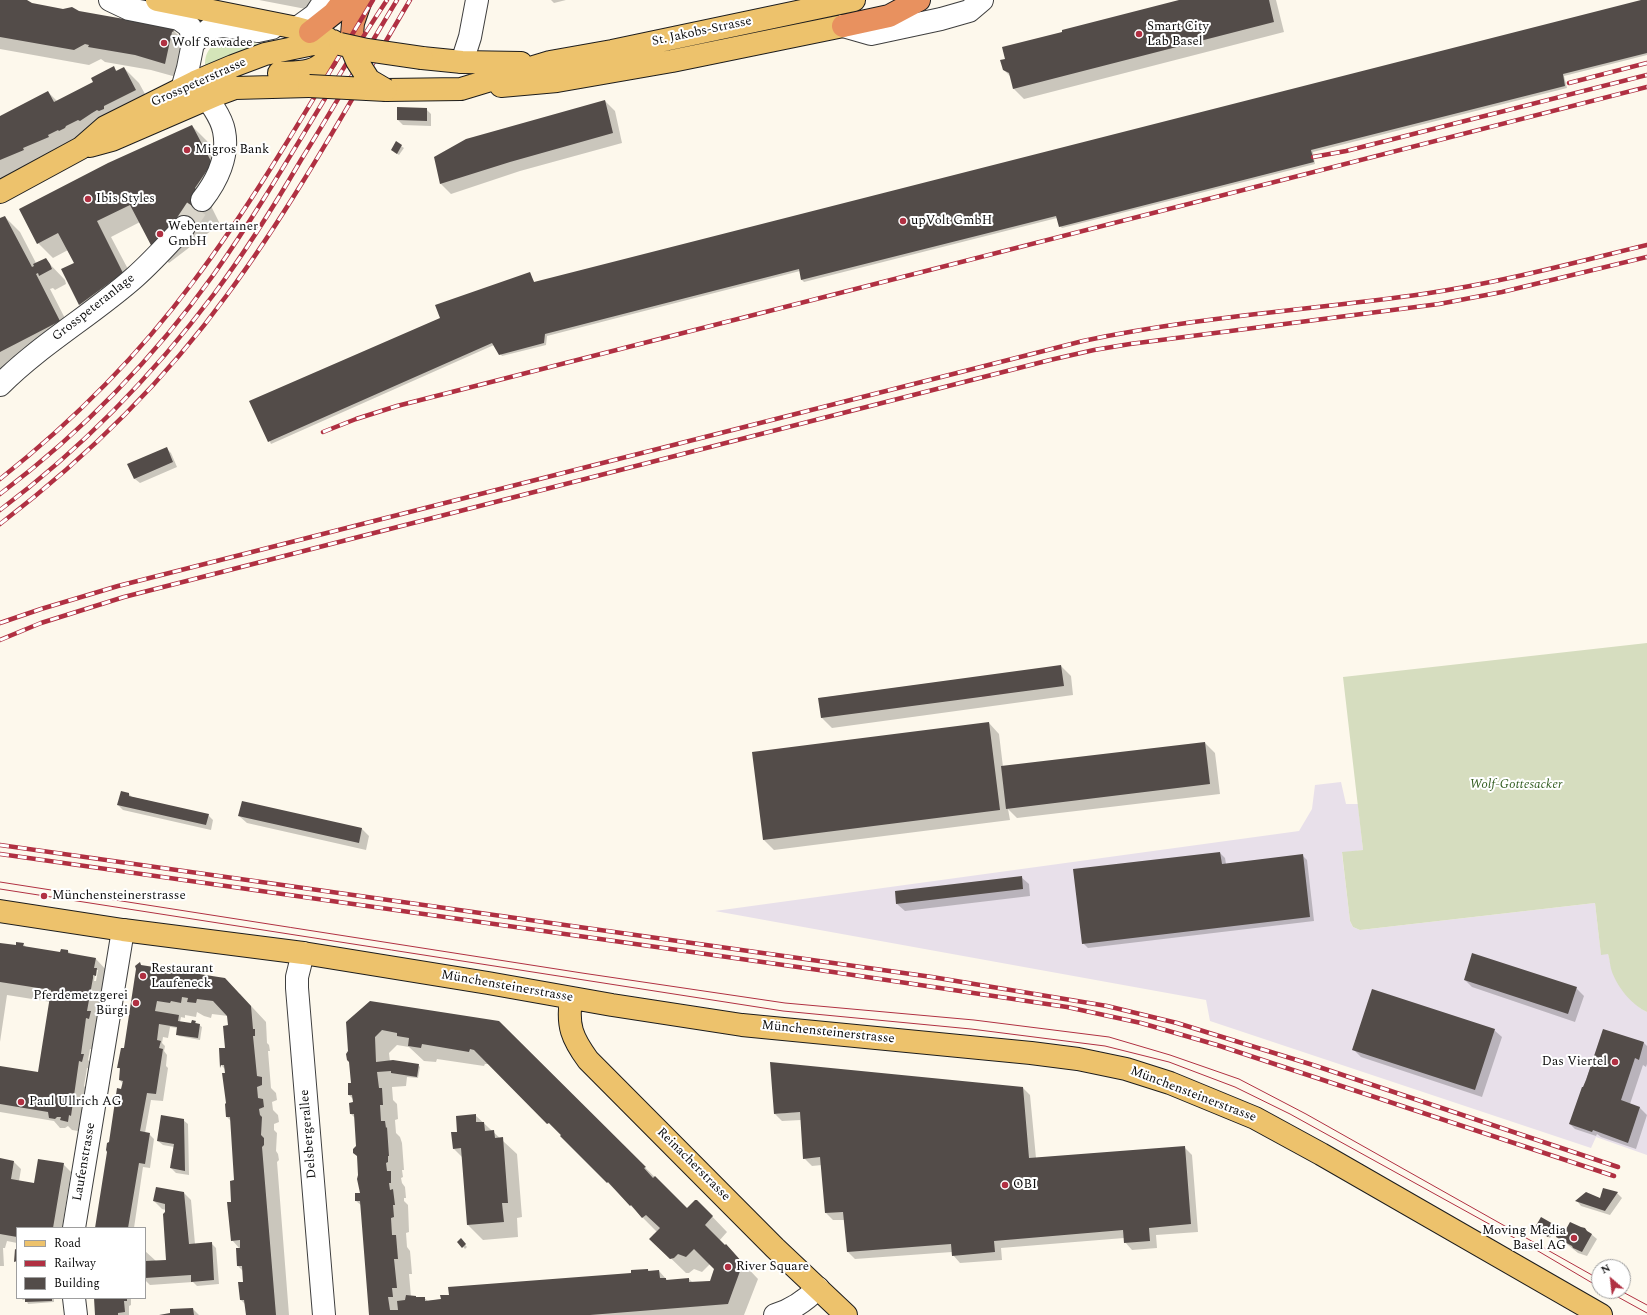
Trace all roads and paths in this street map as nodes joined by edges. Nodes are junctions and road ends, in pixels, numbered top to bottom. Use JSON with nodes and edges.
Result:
{"nodes":[{"id":1,"x":110,"y":0,"type":"edge"},
{"id":2,"x":157,"y":0,"type":"edge"},
{"id":3,"x":325,"y":0,"type":"edge"},
{"id":4,"x":344,"y":0,"type":"edge"},
{"id":5,"x":352,"y":0,"type":"edge"},
{"id":6,"x":361,"y":0,"type":"edge"},
{"id":7,"x":477,"y":0,"type":"edge"},
{"id":8,"x":854,"y":0,"type":"edge"},
{"id":9,"x":919,"y":0,"type":"edge"},
{"id":10,"x":982,"y":0,"type":"edge"},
{"id":11,"x":843,"y":26,"type":"junction"},
{"id":12,"x":319,"y":36,"type":"junction"},
{"id":13,"x":193,"y":43,"type":"junction"},
{"id":14,"x":462,"y":62,"type":"junction"},
{"id":15,"x":550,"y":62,"type":"junction"},
{"id":16,"x":193,"y":85,"type":"junction"},
{"id":17,"x":235,"y":88,"type":"junction"},
{"id":18,"x":462,"y":89,"type":"junction"},
{"id":19,"x":386,"y":90,"type":"junction"},
{"id":20,"x":0,"y":192,"type":"edge"},
{"id":21,"x":202,"y":200,"type":"tunnel mouth"},
{"id":22,"x":184,"y":227,"type":"tunnel mouth"},
{"id":23,"x":0,"y":385,"type":"edge"},
{"id":24,"x":0,"y":911,"type":"edge"},
{"id":25,"x":123,"y":930,"type":"junction"},
{"id":26,"x":303,"y":953,"type":"junction"},
{"id":27,"x":572,"y":998,"type":"junction"},
{"id":28,"x":74,"y":1227,"type":"edge"},
{"id":29,"x":818,"y":1288,"type":"junction"},
{"id":30,"x":74,"y":1299,"type":"edge"},
{"id":31,"x":76,"y":1315,"type":"edge"},
{"id":32,"x":324,"y":1315,"type":"edge"},
{"id":33,"x":775,"y":1315,"type":"edge"},
{"id":34,"x":846,"y":1315,"type":"edge"},
{"id":35,"x":1601,"y":1315,"type":"edge"}],
"edges":[{"from":1,"to":13,"type":"street"},
{"from":2,"to":12,"type":"main road","name":"St. Jakobs-Strasse"},
{"from":3,"to":12,"type":"street"},
{"from":4,"to":12,"type":"highway"},
{"from":5,"to":12,"type":"highway"},
{"from":6,"to":12,"type":"highway"},
{"from":7,"to":14,"type":"street"},
{"from":8,"to":15,"type":"main road","name":"St. Jakobs-Strasse"},
{"from":9,"to":11,"type":"highway"},
{"from":10,"to":11,"type":"street"},
{"from":11,"to":18,"type":"main road"},
{"from":12,"to":13,"type":"street","name":"St. Jakobs-Strasse"},
{"from":12,"to":14,"type":"main road","name":"St. Jakobs-Strasse","bridge":true},
{"from":12,"to":16,"type":"main road","name":"Grosspeterstrasse"},
{"from":12,"to":17,"type":"main road","name":"Grosspeterstrasse"},
{"from":12,"to":19,"type":"main road","bridge":true},
{"from":13,"to":16,"type":"street"},
{"from":14,"to":15,"type":"main road","name":"St. Jakobs-Strasse"},
{"from":15,"to":18,"type":"main road","name":"St. Jakobs-Strasse"},
{"from":16,"to":17,"type":"main road","name":"Grosspeterstrasse"},
{"from":16,"to":20,"type":"main road","name":"Grosspeterstrasse"},
{"from":16,"to":21,"type":"street"},
{"from":17,"to":19,"type":"main road","name":"Grosspeterstrasse","bridge":true},
{"from":18,"to":19,"type":"main road","name":"St. Jakobs-Strasse"},
{"from":22,"to":23,"type":"street","name":"Grosspeteranlage"},
{"from":24,"to":25,"type":"main road","name":"Münchensteinerstrasse"},
{"from":25,"to":26,"type":"main road","name":"Münchensteinerstrasse"},
{"from":25,"to":28,"type":"street","name":"Laufenstrasse"},
{"from":26,"to":27,"type":"main road","name":"Münchensteinerstrasse"},
{"from":26,"to":32,"type":"street","name":"Delsbergerallee"},
{"from":27,"to":29,"type":"main road","name":"Reinacherstrasse"},
{"from":27,"to":35,"type":"main road","name":"Münchensteinerstrasse"},
{"from":29,"to":33,"type":"street"},
{"from":29,"to":34,"type":"main road","name":"Reinacherstrasse"},
{"from":30,"to":31,"type":"street"}]}
